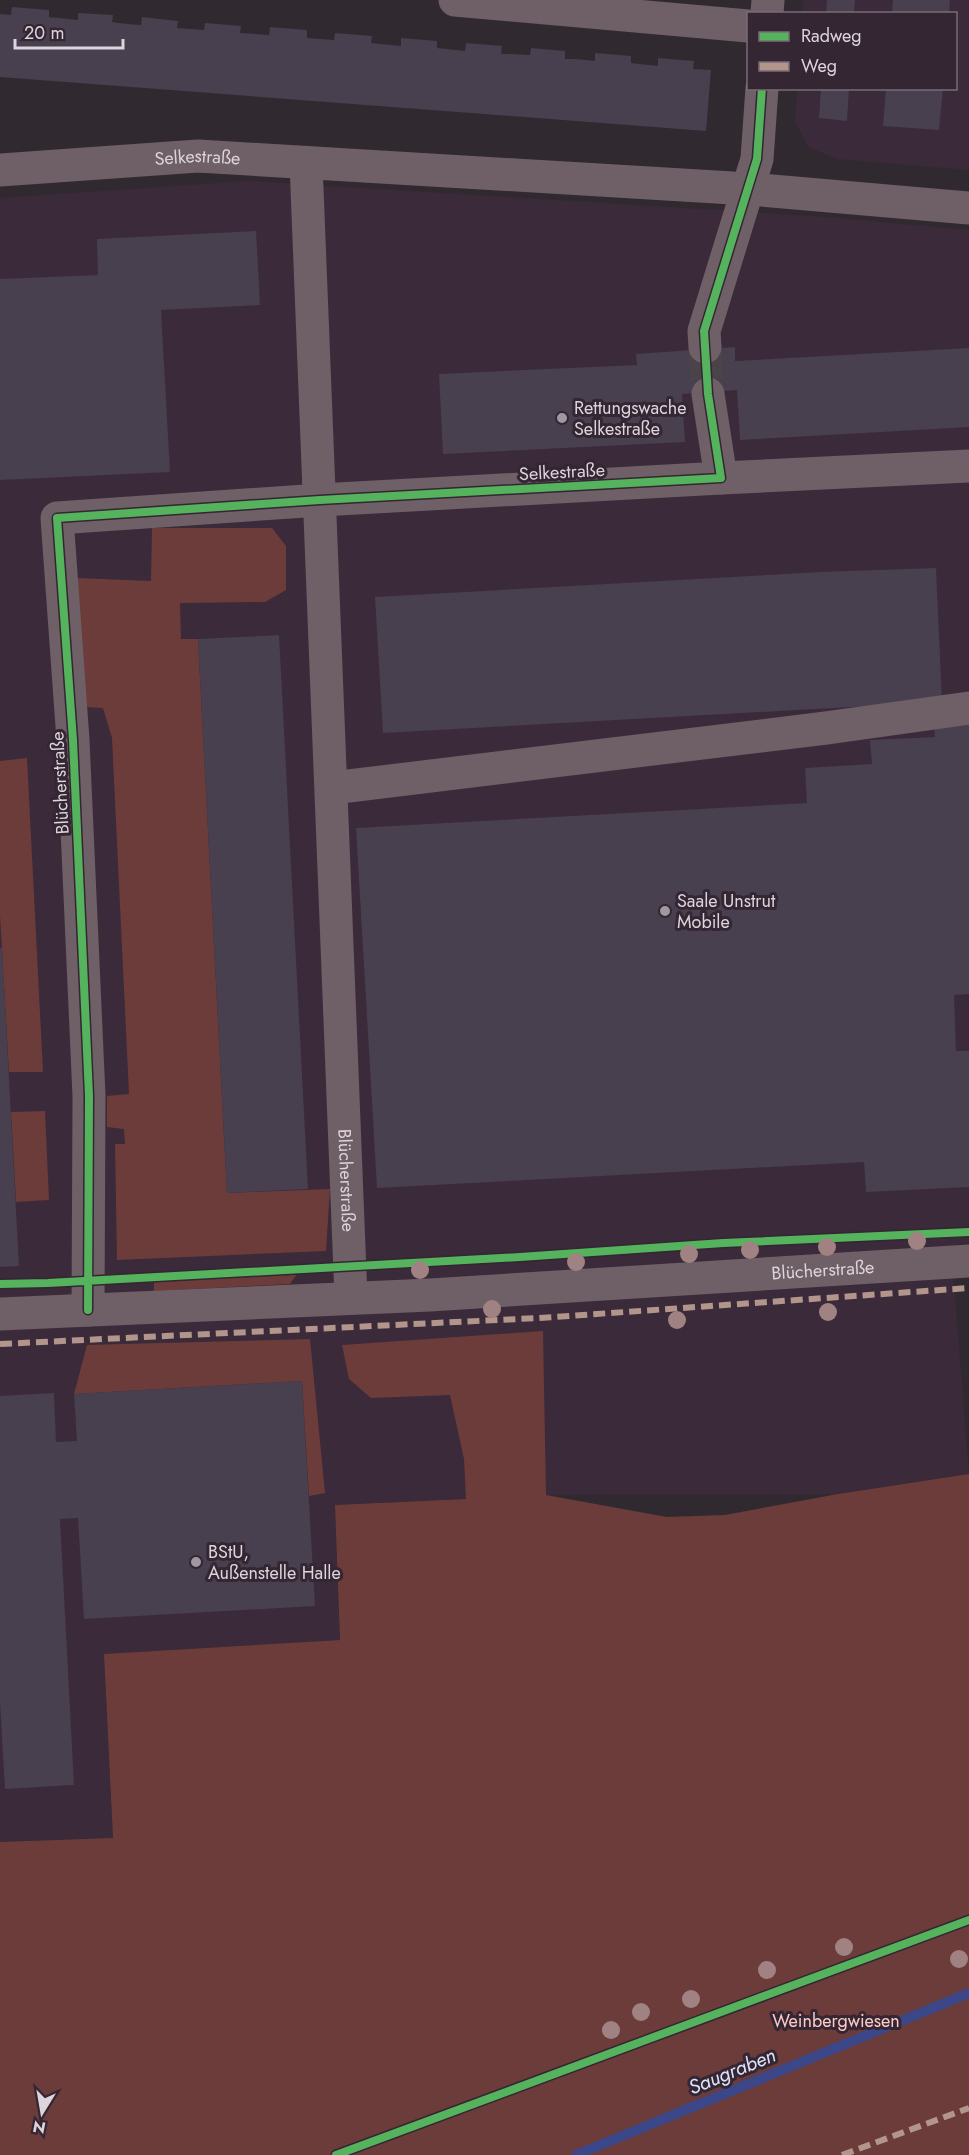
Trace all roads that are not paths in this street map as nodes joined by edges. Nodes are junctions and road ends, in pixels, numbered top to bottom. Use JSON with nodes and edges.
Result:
{"nodes":[{"id":1,"x":455,"y":0,"type":"edge"},
{"id":2,"x":747,"y":26,"type":"edge"},
{"id":3,"x":762,"y":90,"type":"edge"},
{"id":4,"x":306,"y":163,"type":"junction"},
{"id":5,"x":0,"y":170,"type":"edge"},
{"id":6,"x":744,"y":203,"type":"junction"},
{"id":7,"x":969,"y":208,"type":"edge"},
{"id":8,"x":705,"y":347,"type":"tunnel mouth"},
{"id":9,"x":708,"y":394,"type":"tunnel mouth"},
{"id":10,"x":969,"y":466,"type":"edge"},
{"id":11,"x":721,"y":478,"type":"junction"},
{"id":12,"x":320,"y":500,"type":"junction"},
{"id":13,"x":969,"y":708,"type":"edge"},
{"id":14,"x":332,"y":788,"type":"junction"},
{"id":15,"x":969,"y":1261,"type":"edge"},
{"id":16,"x":351,"y":1298,"type":"junction"},
{"id":17,"x":88,"y":1310,"type":"junction"},
{"id":18,"x":0,"y":1314,"type":"edge"}],
"edges":[{"from":1,"to":2,"type":"street"},
{"from":3,"to":6,"type":"street"},
{"from":4,"to":5,"type":"street","name":"Selkestraße"},
{"from":4,"to":6,"type":"street","name":"Selkestraße"},
{"from":4,"to":12,"type":"street"},
{"from":6,"to":7,"type":"street","name":"Selkestraße"},
{"from":6,"to":8,"type":"street"},
{"from":9,"to":11,"type":"street"},
{"from":10,"to":11,"type":"street","name":"Selkestraße"},
{"from":11,"to":12,"type":"street","name":"Selkestraße"},
{"from":12,"to":14,"type":"street","name":"Blücherstraße"},
{"from":12,"to":17,"type":"street","name":"Blücherstraße"},
{"from":13,"to":14,"type":"street"},
{"from":14,"to":16,"type":"street","name":"Blücherstraße"},
{"from":15,"to":16,"type":"street","name":"Blücherstraße"},
{"from":16,"to":17,"type":"street","name":"Blücherstraße"},
{"from":17,"to":18,"type":"street","name":"Blücherstraße"}]}
